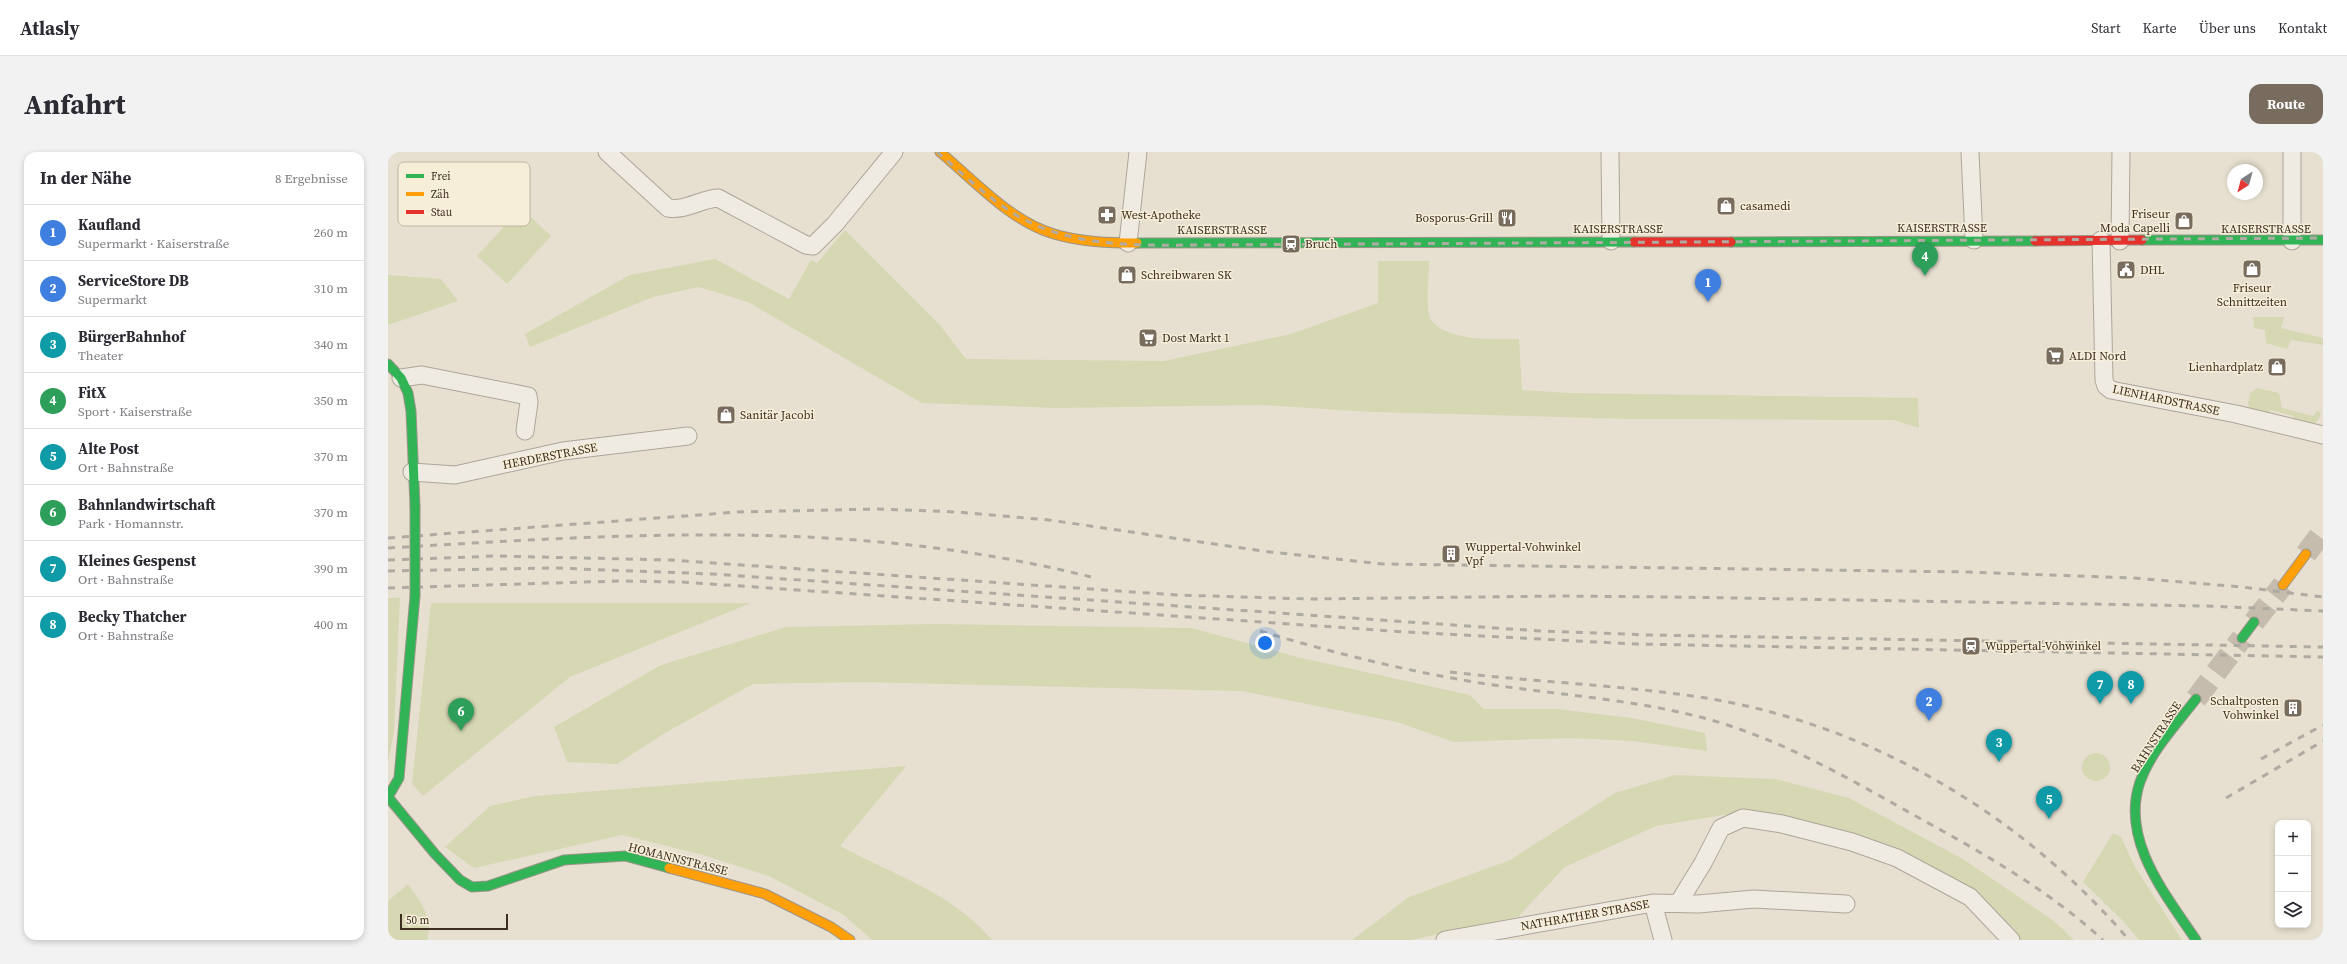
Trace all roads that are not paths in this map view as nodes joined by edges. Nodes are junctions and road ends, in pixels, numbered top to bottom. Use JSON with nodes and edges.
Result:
{"nodes":[{"id":1,"x":607,"y":152,"type":"edge"},
{"id":2,"x":894,"y":152,"type":"edge"},
{"id":3,"x":940,"y":152,"type":"edge"},
{"id":4,"x":1138,"y":152,"type":"edge"},
{"id":5,"x":1610,"y":152,"type":"edge"},
{"id":6,"x":1970,"y":152,"type":"edge"},
{"id":7,"x":2121,"y":152,"type":"edge"},
{"id":8,"x":2292,"y":152,"type":"edge"},
{"id":9,"x":1974,"y":240,"type":"junction"},
{"id":10,"x":2101,"y":240,"type":"junction"},
{"id":11,"x":2292,"y":240,"type":"junction"},
{"id":12,"x":2323,"y":240,"type":"edge"},
{"id":13,"x":1611,"y":241,"type":"junction"},
{"id":14,"x":2120,"y":241,"type":"junction"},
{"id":15,"x":1128,"y":243,"type":"junction"},
{"id":16,"x":388,"y":364,"type":"edge"},
{"id":17,"x":401,"y":378,"type":"junction"},
{"id":18,"x":525,"y":431,"type":"dead end"},
{"id":19,"x":2323,"y":435,"type":"edge"},
{"id":20,"x":688,"y":436,"type":"dead end"},
{"id":21,"x":412,"y":472,"type":"junction"},
{"id":22,"x":2306,"y":554,"type":"tunnel mouth"},
{"id":23,"x":2283,"y":585,"type":"tunnel mouth"},
{"id":24,"x":2254,"y":622,"type":"tunnel mouth"},
{"id":25,"x":2242,"y":638,"type":"tunnel mouth"},
{"id":26,"x":2196,"y":699,"type":"tunnel mouth"},
{"id":27,"x":388,"y":797,"type":"edge"},
{"id":28,"x":1679,"y":902,"type":"junction"},
{"id":29,"x":1653,"y":903,"type":"junction"},
{"id":30,"x":1846,"y":904,"type":"dead end"},
{"id":31,"x":850,"y":940,"type":"edge"},
{"id":32,"x":1445,"y":940,"type":"edge"},
{"id":33,"x":1662,"y":940,"type":"edge"},
{"id":34,"x":2011,"y":940,"type":"edge"},
{"id":35,"x":2196,"y":940,"type":"edge"}],
"edges":[{"from":1,"to":2,"type":"street"},
{"from":3,"to":15,"type":"main road","name":"KAISERSTRASSE"},
{"from":4,"to":15,"type":"street"},
{"from":5,"to":13,"type":"street"},
{"from":6,"to":9,"type":"street"},
{"from":7,"to":14,"type":"street"},
{"from":8,"to":11,"type":"street"},
{"from":9,"to":10,"type":"main road","name":"KAISERSTRASSE"},
{"from":9,"to":13,"type":"main road","name":"KAISERSTRASSE"},
{"from":10,"to":14,"type":"main road","name":"KAISERSTRASSE"},
{"from":10,"to":19,"type":"street","name":"LIENHARDSTRASSE"},
{"from":11,"to":12,"type":"main road","name":"KAISERSTRASSE"},
{"from":11,"to":14,"type":"main road","name":"KAISERSTRASSE"},
{"from":13,"to":15,"type":"main road","name":"KAISERSTRASSE"},
{"from":16,"to":17,"type":"main road"},
{"from":17,"to":18,"type":"street"},
{"from":17,"to":21,"type":"main road"},
{"from":20,"to":21,"type":"street","name":"HERDERSTRASSE"},
{"from":21,"to":27,"type":"main road","bridge":true},
{"from":22,"to":23,"type":"main road"},
{"from":24,"to":25,"type":"main road"},
{"from":26,"to":35,"type":"main road","name":"BAHNSTRASSE"},
{"from":27,"to":31,"type":"main road","name":"HOMANNSTRASSE"},
{"from":28,"to":29,"type":"street","name":"NATHRATHER STRASSE"},
{"from":28,"to":30,"type":"street","name":"NATHRATHER STRASSE"},
{"from":28,"to":34,"type":"street"},
{"from":29,"to":32,"type":"street","name":"NATHRATHER STRASSE"},
{"from":29,"to":33,"type":"street"}]}
